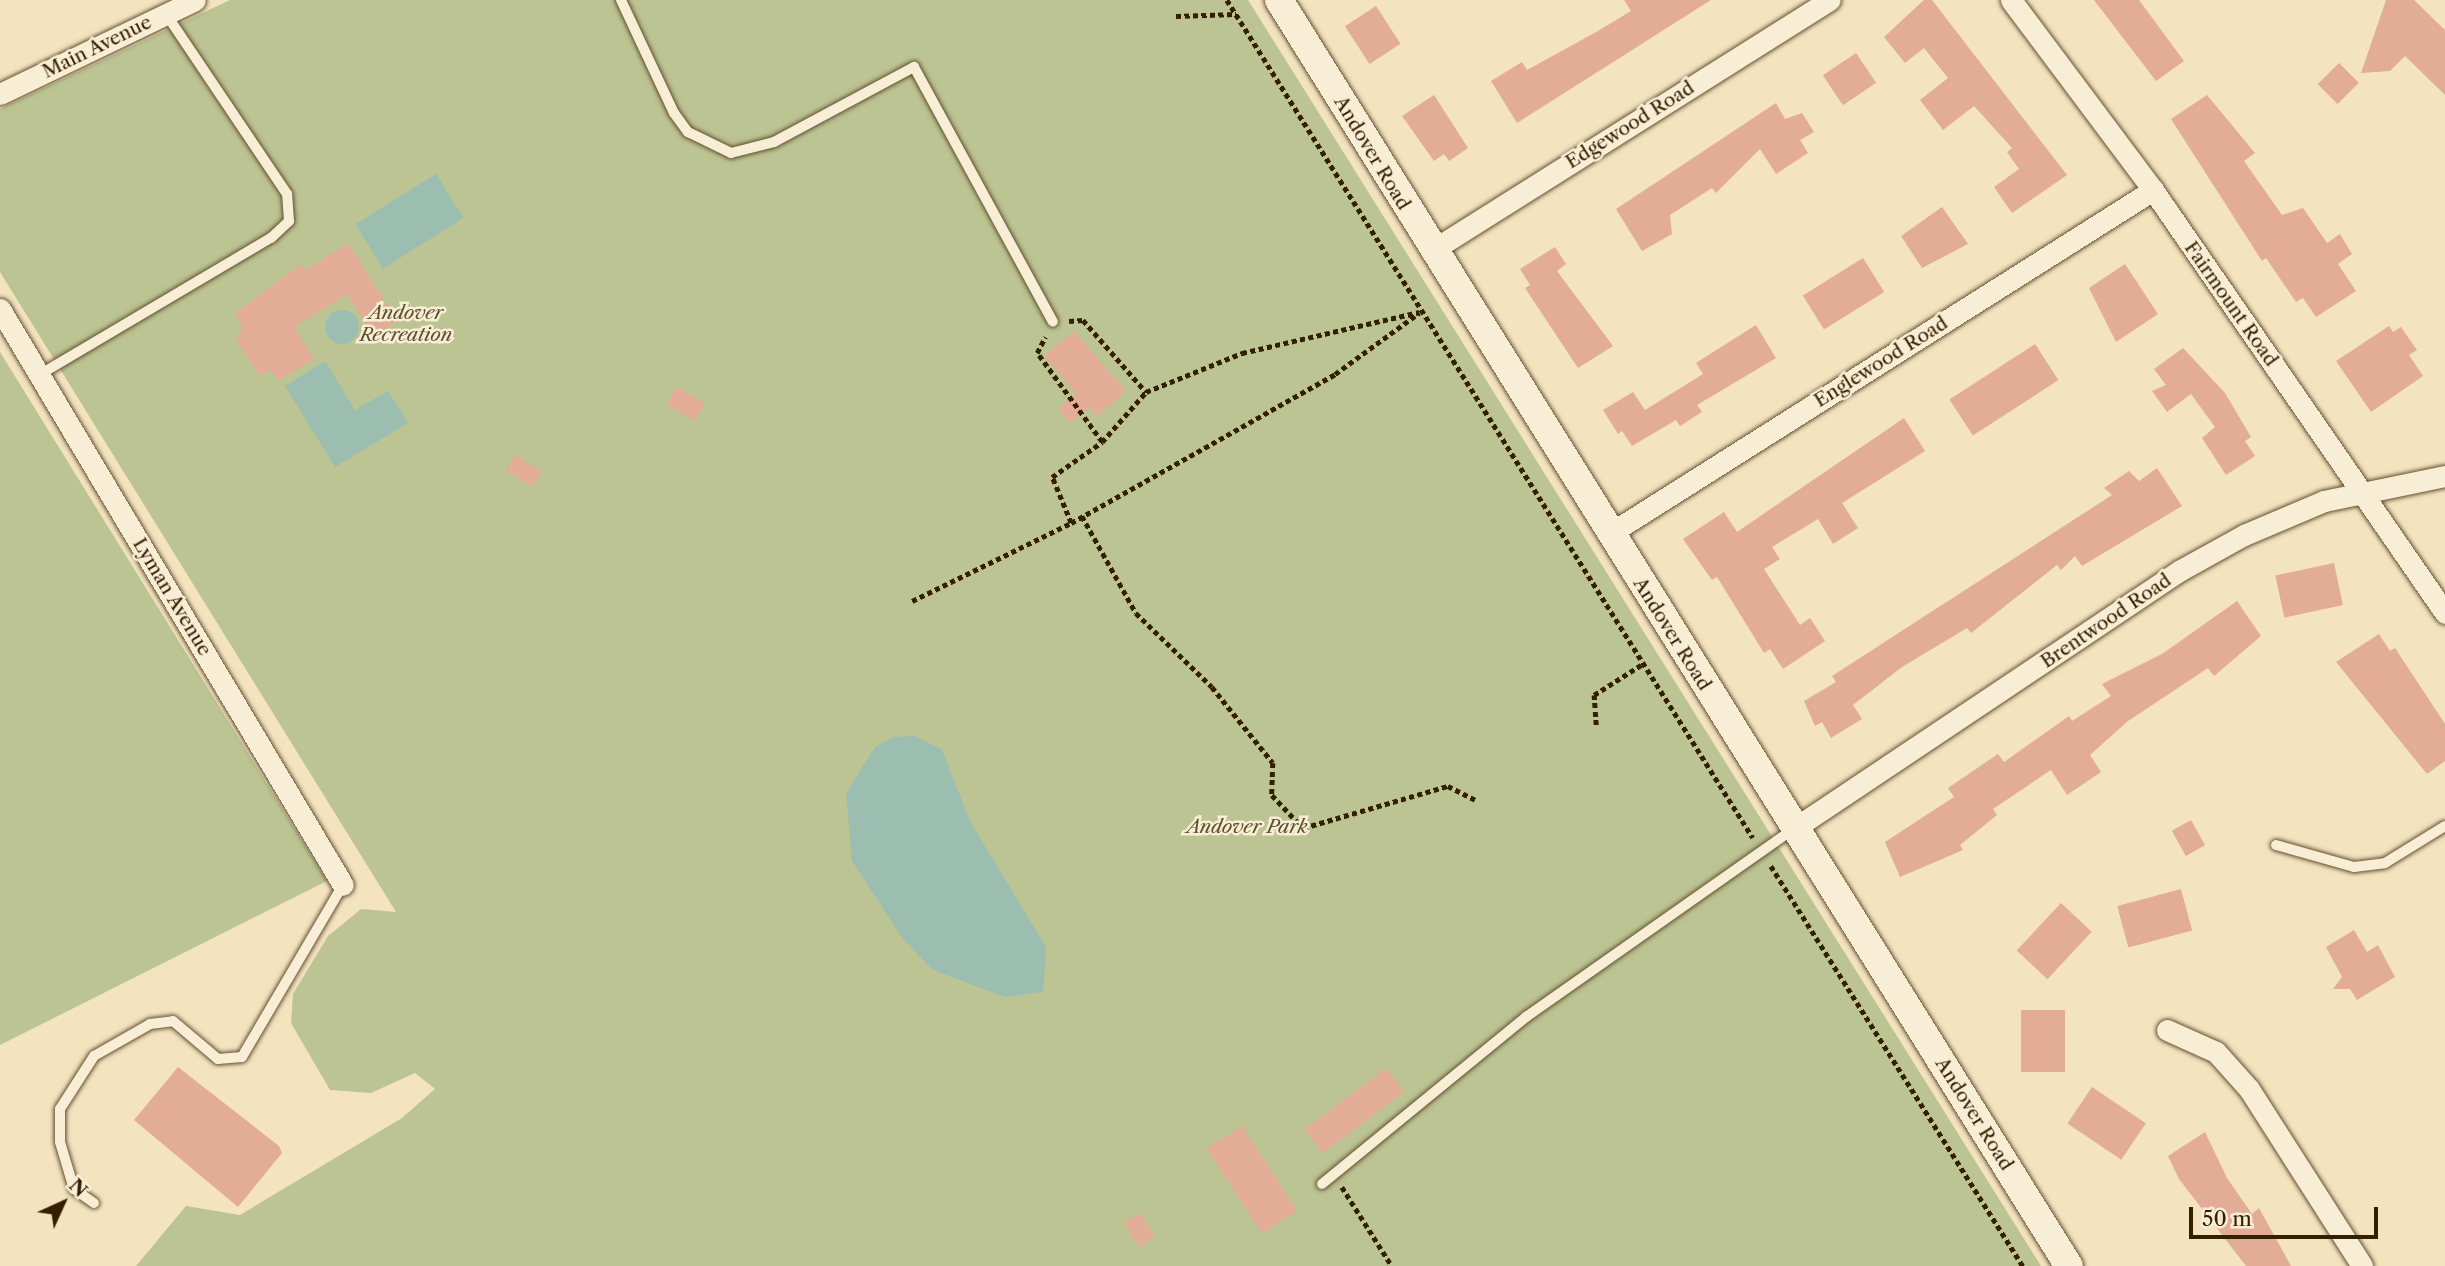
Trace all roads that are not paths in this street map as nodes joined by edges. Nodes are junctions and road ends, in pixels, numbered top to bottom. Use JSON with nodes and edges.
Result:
{"nodes":[{"id":1,"x":195,"y":0,"type":"edge"},
{"id":2,"x":621,"y":0,"type":"edge"},
{"id":3,"x":1279,"y":0,"type":"edge"},
{"id":4,"x":1829,"y":0,"type":"edge"},
{"id":5,"x":2011,"y":0,"type":"edge"},
{"id":6,"x":166,"y":14,"type":"junction"},
{"id":7,"x":0,"y":94,"type":"edge"},
{"id":8,"x":2152,"y":190,"type":"junction"},
{"id":9,"x":1431,"y":251,"type":"junction"},
{"id":10,"x":0,"y":309,"type":"edge"},
{"id":11,"x":1053,"y":322,"type":"road end"},
{"id":12,"x":39,"y":375,"type":"junction"},
{"id":13,"x":2445,"y":476,"type":"edge"},
{"id":14,"x":2365,"y":497,"type":"junction"},
{"id":15,"x":1609,"y":534,"type":"junction"},
{"id":16,"x":2445,"y":612,"type":"edge"},
{"id":17,"x":2445,"y":826,"type":"edge"},
{"id":18,"x":1795,"y":828,"type":"junction"},
{"id":19,"x":2276,"y":845,"type":"dead end"},
{"id":20,"x":343,"y":884,"type":"joint"},
{"id":21,"x":2167,"y":1030,"type":"dead end"},
{"id":22,"x":1322,"y":1184,"type":"dead end"},
{"id":23,"x":94,"y":1203,"type":"dead end"},
{"id":24,"x":2069,"y":1266,"type":"edge"},
{"id":25,"x":2362,"y":1266,"type":"edge"}],
"edges":[{"from":1,"to":6,"type":"street","name":"Main Avenue"},
{"from":2,"to":11,"type":"lane"},
{"from":3,"to":9,"type":"street","name":"Andover Road"},
{"from":4,"to":9,"type":"street","name":"Edgewood Road"},
{"from":5,"to":8,"type":"street","name":"Fairmount Road"},
{"from":6,"to":7,"type":"street","name":"Main Avenue"},
{"from":6,"to":12,"type":"lane"},
{"from":8,"to":14,"type":"street","name":"Fairmount Road"},
{"from":8,"to":15,"type":"street","name":"Englewood Road"},
{"from":9,"to":15,"type":"street","name":"Andover Road"},
{"from":10,"to":12,"type":"street","name":"Lyman Avenue"},
{"from":12,"to":20,"type":"street","name":"Lyman Avenue"},
{"from":13,"to":14,"type":"street","name":"Brentwood Road"},
{"from":14,"to":16,"type":"street","name":"Fairmount Road"},
{"from":14,"to":18,"type":"street","name":"Brentwood Road"},
{"from":15,"to":18,"type":"street","name":"Andover Road"},
{"from":17,"to":19,"type":"lane"},
{"from":18,"to":22,"type":"lane"},
{"from":18,"to":24,"type":"street","name":"Andover Road"},
{"from":20,"to":23,"type":"lane"},
{"from":21,"to":25,"type":"street"}]}
